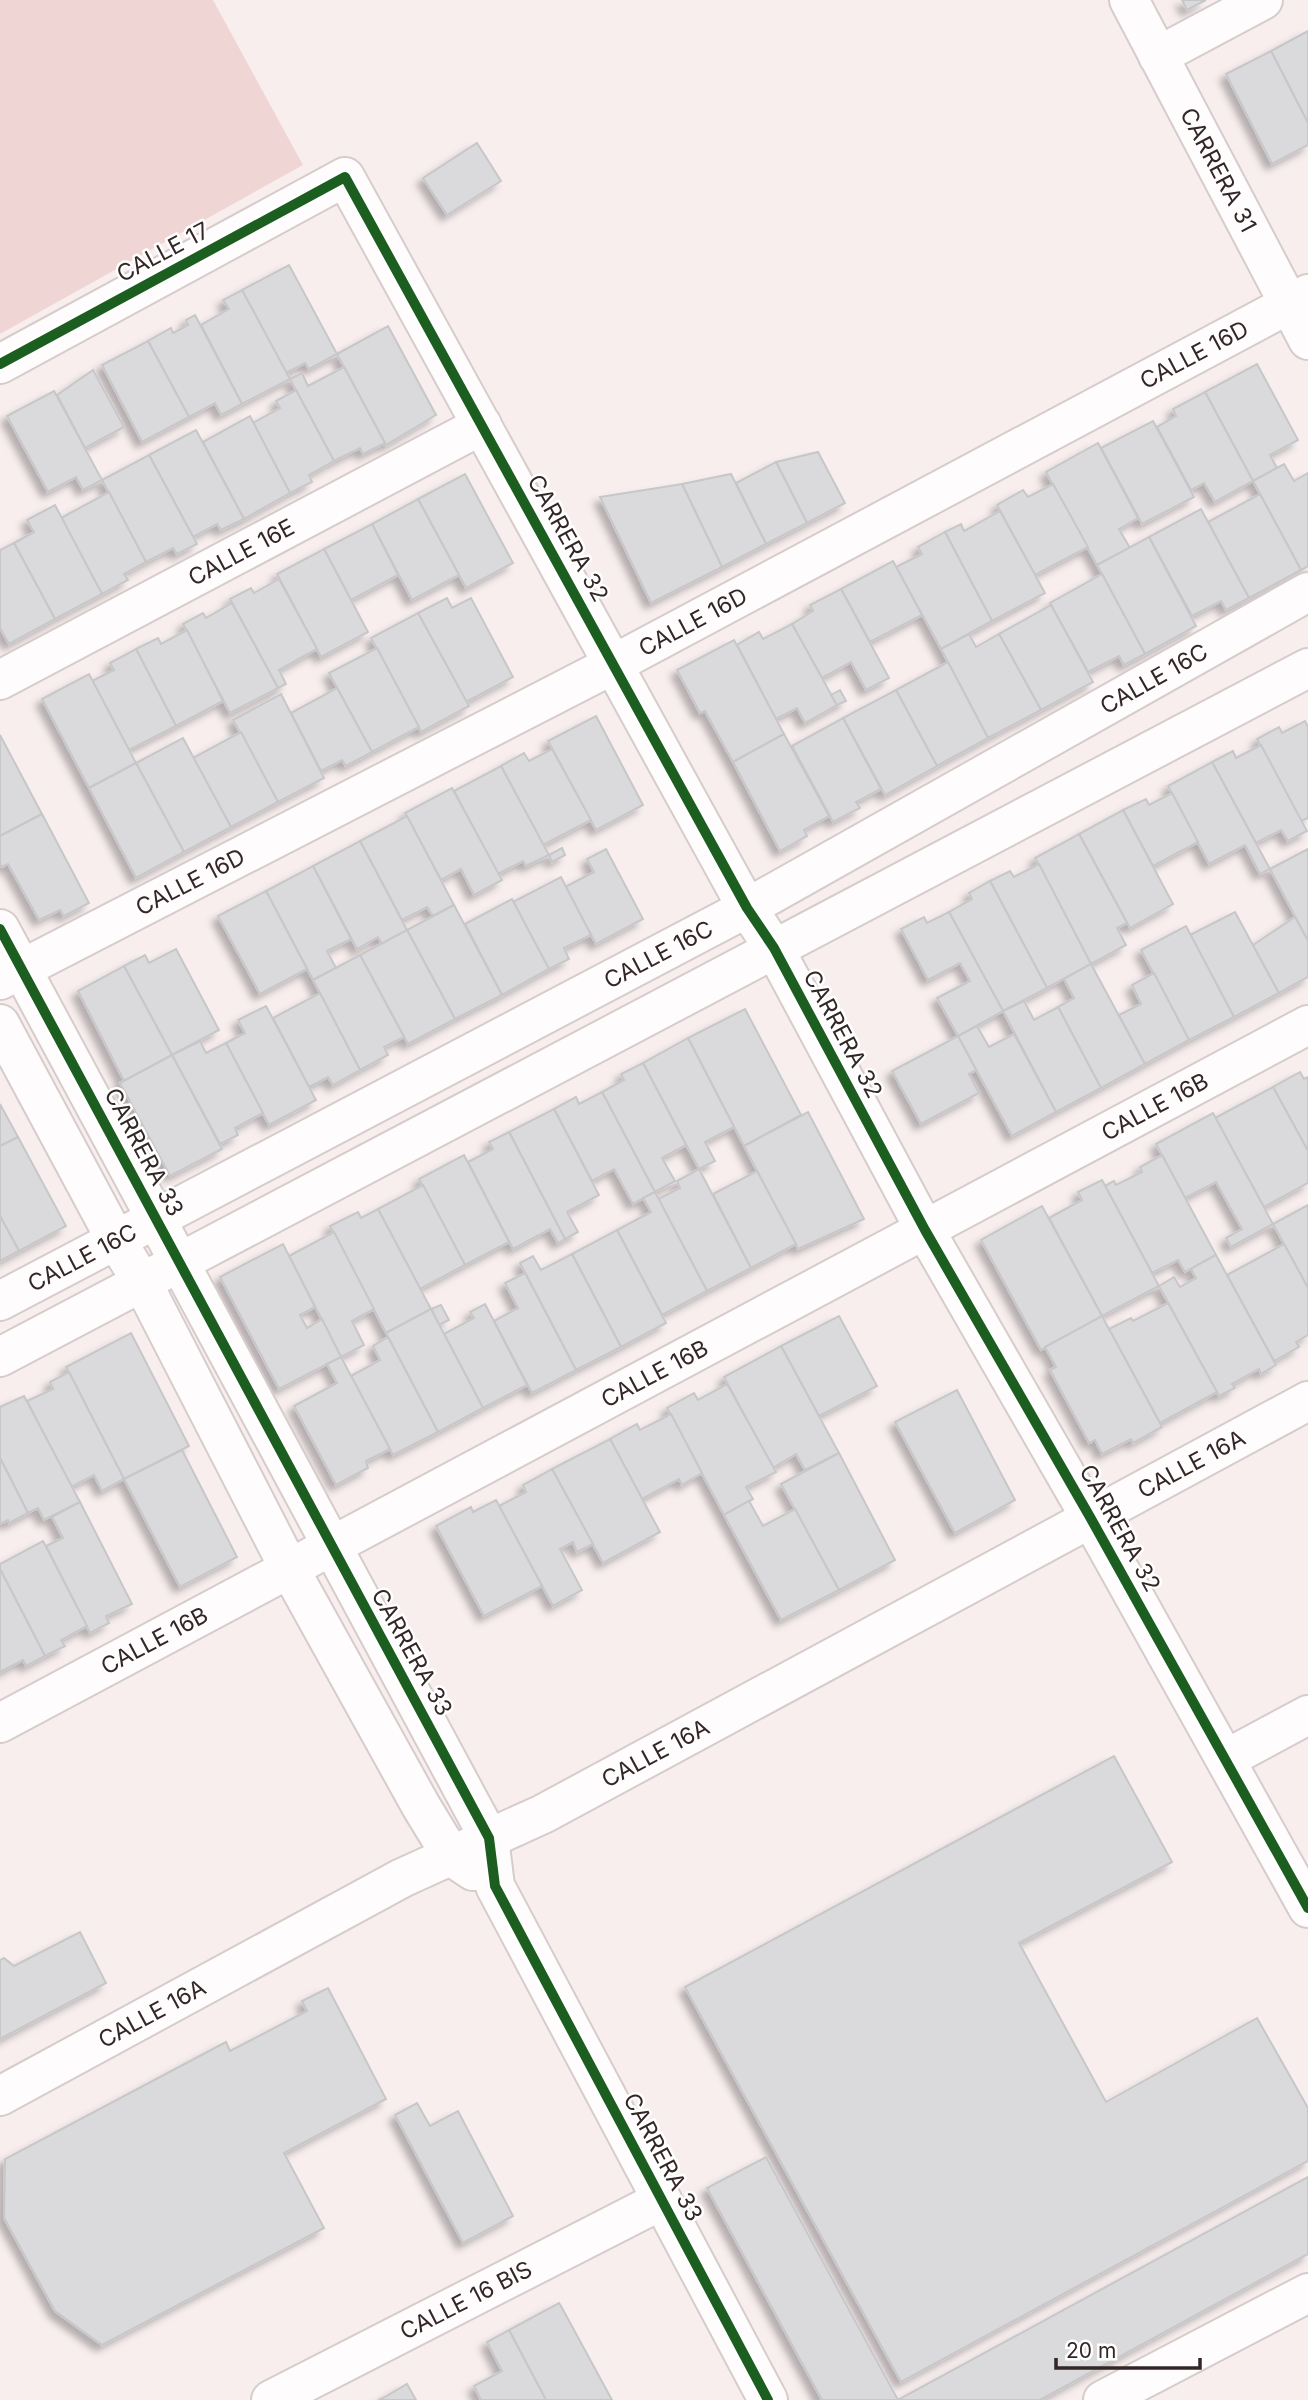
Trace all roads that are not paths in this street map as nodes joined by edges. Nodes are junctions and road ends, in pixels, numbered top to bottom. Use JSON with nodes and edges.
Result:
{"nodes":[{"id":1,"x":1129,"y":0,"type":"edge"},
{"id":2,"x":1263,"y":0,"type":"edge"},
{"id":3,"x":1158,"y":55,"type":"junction"},
{"id":4,"x":345,"y":177,"type":"joint"},
{"id":5,"x":1299,"y":299,"type":"edge"},
{"id":6,"x":1308,"y":340,"type":"edge"},
{"id":7,"x":0,"y":364,"type":"edge"},
{"id":8,"x":482,"y":425,"type":"junction"},
{"id":9,"x":1308,"y":592,"type":"edge"},
{"id":10,"x":614,"y":664,"type":"junction"},
{"id":11,"x":1308,"y":668,"type":"edge"},
{"id":12,"x":0,"y":680,"type":"edge"},
{"id":13,"x":747,"y":908,"type":"junction"},
{"id":14,"x":0,"y":929,"type":"edge"},
{"id":15,"x":774,"y":948,"type":"junction"},
{"id":16,"x":11,"y":974,"type":"edge"},
{"id":17,"x":0,"y":1024,"type":"edge"},
{"id":18,"x":1308,"y":1026,"type":"edge"},
{"id":19,"x":155,"y":1220,"type":"junction"},
{"id":20,"x":925,"y":1230,"type":"junction"},
{"id":21,"x":116,"y":1240,"type":"junction"},
{"id":22,"x":182,"y":1261,"type":"junction"},
{"id":23,"x":142,"y":1282,"type":"junction"},
{"id":24,"x":0,"y":1301,"type":"edge"},
{"id":25,"x":0,"y":1357,"type":"edge"},
{"id":26,"x":1308,"y":1401,"type":"edge"},
{"id":27,"x":1090,"y":1517,"type":"junction"},
{"id":28,"x":330,"y":1546,"type":"junction"},
{"id":29,"x":289,"y":1568,"type":"junction"},
{"id":30,"x":1308,"y":1715,"type":"edge"},
{"id":31,"x":0,"y":1723,"type":"edge"},
{"id":32,"x":1226,"y":1759,"type":"junction"},
{"id":33,"x":489,"y":1838,"type":"junction"},
{"id":34,"x":452,"y":1857,"type":"junction"},
{"id":35,"x":495,"y":1886,"type":"junction"},
{"id":36,"x":1308,"y":1908,"type":"edge"},
{"id":37,"x":0,"y":2096,"type":"edge"},
{"id":38,"x":662,"y":2200,"type":"junction"},
{"id":39,"x":1308,"y":2292,"type":"edge"},
{"id":40,"x":271,"y":2400,"type":"edge"},
{"id":41,"x":768,"y":2400,"type":"edge"},
{"id":42,"x":1103,"y":2400,"type":"edge"}],
"edges":[{"from":1,"to":3,"type":"street","name":"CARRERA 31"},
{"from":2,"to":3,"type":"street"},
{"from":3,"to":5,"type":"street","name":"CARRERA 31"},
{"from":4,"to":7,"type":"street","name":"CALLE 17"},
{"from":4,"to":8,"type":"street","name":"CARRERA 32"},
{"from":5,"to":6,"type":"street","name":"CARRERA 31"},
{"from":5,"to":10,"type":"street","name":"CALLE 16D"},
{"from":8,"to":10,"type":"street","name":"CARRERA 32"},
{"from":8,"to":12,"type":"street","name":"CALLE 16E"},
{"from":9,"to":13,"type":"street","name":"CALLE 16C"},
{"from":10,"to":13,"type":"street","name":"CARRERA 32"},
{"from":10,"to":16,"type":"street","name":"CALLE 16D"},
{"from":11,"to":15,"type":"street"},
{"from":13,"to":15,"type":"street","name":"CARRERA 32"},
{"from":13,"to":19,"type":"street","name":"CALLE 16C"},
{"from":14,"to":16,"type":"street","name":"CARRERA 33"},
{"from":15,"to":20,"type":"street","name":"CARRERA 32"},
{"from":15,"to":22,"type":"street"},
{"from":16,"to":19,"type":"street","name":"CARRERA 33"},
{"from":17,"to":21,"type":"street","name":"CARRERA 33"},
{"from":18,"to":20,"type":"street","name":"CALLE 16B"},
{"from":19,"to":21,"type":"street","name":"CALLE 16C"},
{"from":19,"to":22,"type":"street","name":"CARRERA 33"},
{"from":20,"to":27,"type":"street","name":"CARRERA 32"},
{"from":20,"to":28,"type":"street","name":"CALLE 16B"},
{"from":21,"to":23,"type":"street","name":"CARRERA 33"},
{"from":21,"to":24,"type":"street","name":"CALLE 16C"},
{"from":22,"to":23,"type":"street"},
{"from":22,"to":28,"type":"street","name":"CARRERA 33"},
{"from":23,"to":25,"type":"street"},
{"from":23,"to":29,"type":"street","name":"CARRERA 33"},
{"from":26,"to":27,"type":"street","name":"CALLE 16A"},
{"from":27,"to":32,"type":"street","name":"CARRERA 32"},
{"from":27,"to":33,"type":"street","name":"CALLE 16A"},
{"from":28,"to":29,"type":"street","name":"CALLE 16B"},
{"from":28,"to":33,"type":"street","name":"CARRERA 33"},
{"from":29,"to":31,"type":"street","name":"CALLE 16B"},
{"from":29,"to":34,"type":"street","name":"CARRERA 33"},
{"from":30,"to":32,"type":"street"},
{"from":32,"to":36,"type":"street","name":"CARRERA 32"},
{"from":33,"to":34,"type":"street","name":"CALLE 16A"},
{"from":33,"to":35,"type":"street","name":"CARRERA 33"},
{"from":34,"to":35,"type":"street","name":"CARRERA 33"},
{"from":34,"to":37,"type":"street","name":"CALLE 16A"},
{"from":35,"to":38,"type":"street","name":"CARRERA 33"},
{"from":38,"to":40,"type":"street","name":"CALLE 16 BIS"},
{"from":38,"to":41,"type":"street","name":"CARRERA 33"},
{"from":39,"to":42,"type":"street"}]}
